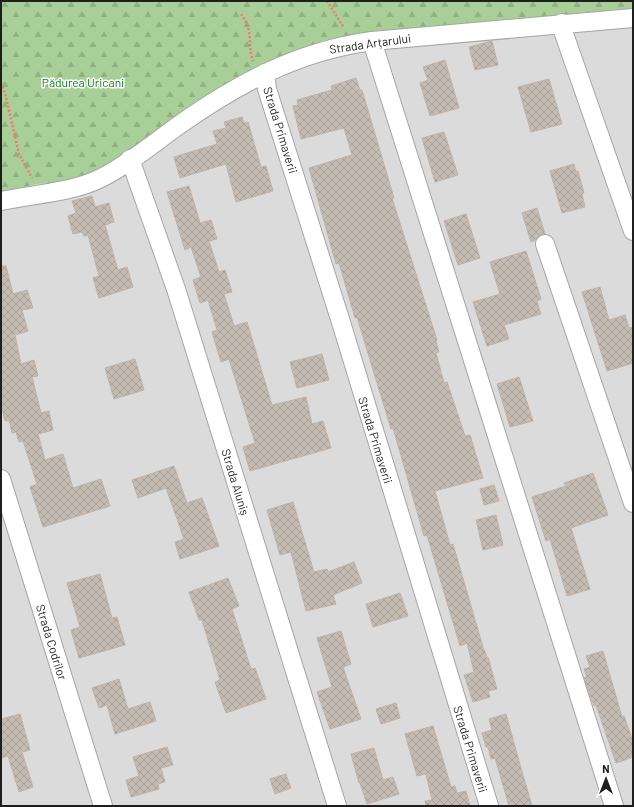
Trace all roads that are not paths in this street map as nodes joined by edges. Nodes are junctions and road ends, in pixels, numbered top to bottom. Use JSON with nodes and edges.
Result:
{"nodes":[{"id":1,"x":633,"y":18,"type":"edge"},
{"id":2,"x":562,"y":23,"type":"junction"},
{"id":3,"x":372,"y":41,"type":"junction"},
{"id":4,"x":263,"y":74,"type":"junction"},
{"id":5,"x":130,"y":159,"type":"junction"},
{"id":6,"x":1,"y":201,"type":"edge"},
{"id":7,"x":633,"y":231,"type":"edge"},
{"id":8,"x":545,"y":244,"type":"dead end"},
{"id":9,"x":1,"y":479,"type":"edge"},
{"id":10,"x":633,"y":503,"type":"edge"},
{"id":11,"x":104,"y":806,"type":"edge"},
{"id":12,"x":337,"y":806,"type":"edge"},
{"id":13,"x":489,"y":806,"type":"edge"},
{"id":14,"x":614,"y":806,"type":"edge"}],
"edges":[{"from":1,"to":2,"type":"street","name":"Strada Arțarului"},
{"from":2,"to":3,"type":"street","name":"Strada Arțarului"},
{"from":2,"to":7,"type":"street"},
{"from":3,"to":4,"type":"street","name":"Strada Arțarului"},
{"from":3,"to":14,"type":"street"},
{"from":4,"to":5,"type":"street","name":"Strada Arțarului"},
{"from":4,"to":13,"type":"street","name":"Strada Primaverii"},
{"from":5,"to":6,"type":"street","name":"Strada Arțarului"},
{"from":5,"to":12,"type":"street","name":"Strada Aluniș"},
{"from":8,"to":10,"type":"street"},
{"from":9,"to":11,"type":"street","name":"Strada Codrilor"}]}
